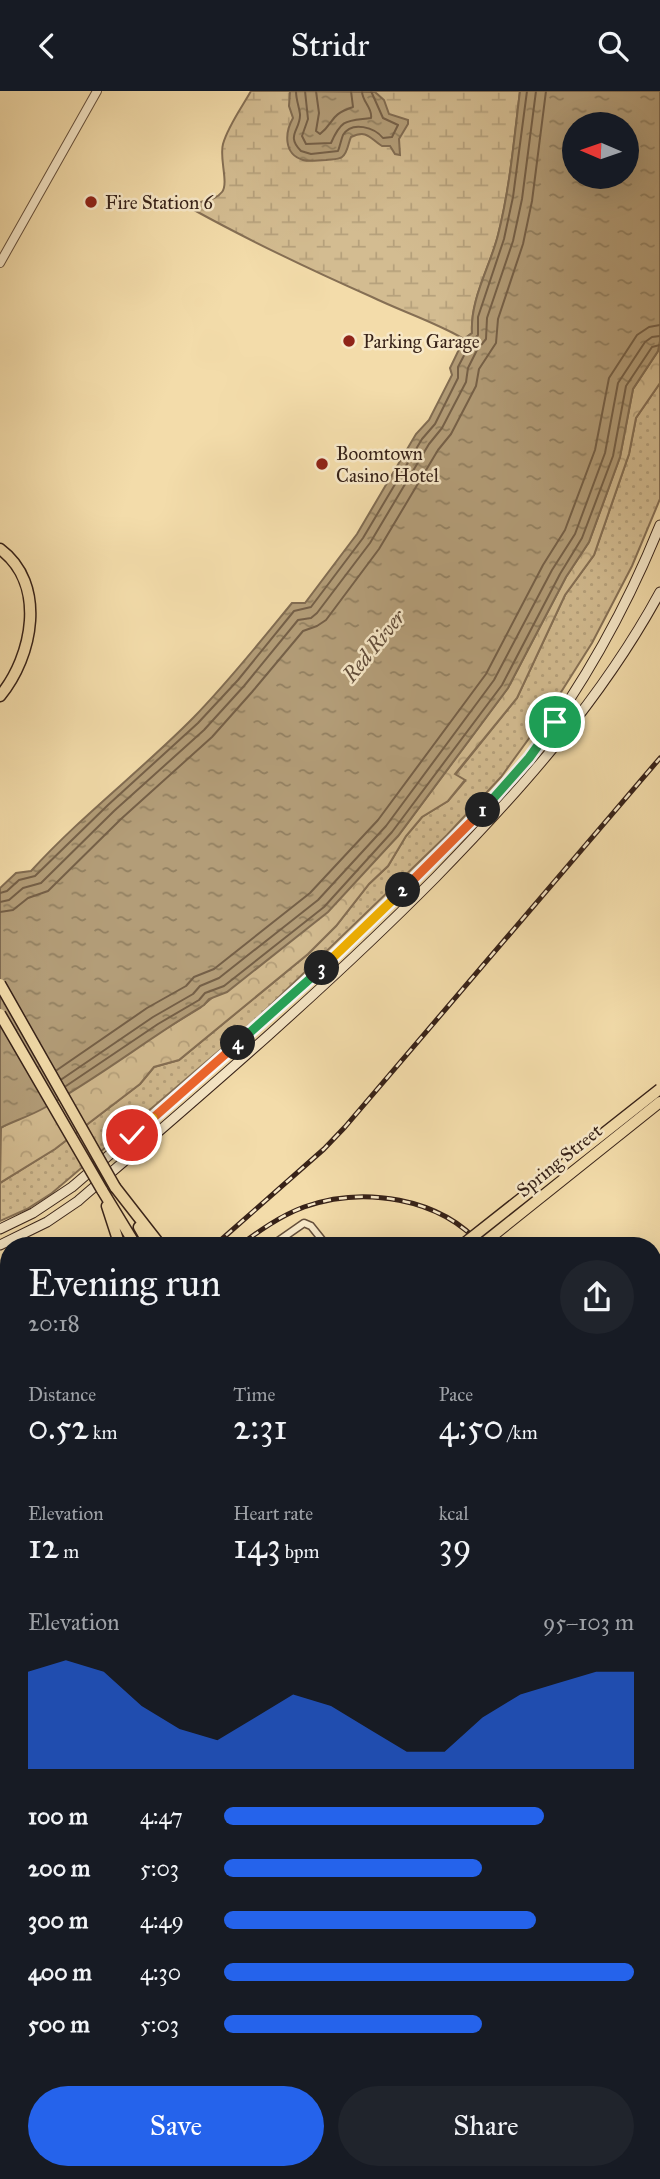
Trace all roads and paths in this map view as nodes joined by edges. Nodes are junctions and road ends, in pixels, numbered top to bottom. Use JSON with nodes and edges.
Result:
{"nodes":[{"id":1,"x":97,"y":91,"type":"edge"},
{"id":2,"x":0,"y":263,"type":"edge"},
{"id":3,"x":660,"y":525,"type":"edge"},
{"id":4,"x":0,"y":549,"type":"edge"},
{"id":5,"x":660,"y":591,"type":"edge"},
{"id":6,"x":0,"y":696,"type":"edge"},
{"id":7,"x":0,"y":984,"type":"edge"},
{"id":8,"x":0,"y":1014,"type":"edge"},
{"id":9,"x":660,"y":1089,"type":"edge"},
{"id":10,"x":660,"y":1102,"type":"edge"},
{"id":11,"x":115,"y":1187,"type":"junction"},
{"id":12,"x":102,"y":1190,"type":"junction"},
{"id":13,"x":0,"y":1229,"type":"edge"},
{"id":14,"x":17,"y":1237,"type":"edge"},
{"id":15,"x":117,"y":1237,"type":"edge"},
{"id":16,"x":131,"y":1237,"type":"edge"},
{"id":17,"x":145,"y":1237,"type":"edge"},
{"id":18,"x":154,"y":1237,"type":"edge"},
{"id":19,"x":284,"y":1237,"type":"edge"},
{"id":20,"x":320,"y":1237,"type":"edge"},
{"id":21,"x":471,"y":1237,"type":"edge"},
{"id":22,"x":491,"y":1237,"type":"edge"}],
"edges":[{"from":1,"to":2,"type":"street"},
{"from":3,"to":13,"type":"main road"},
{"from":4,"to":6,"type":"highway"},
{"from":5,"to":14,"type":"main road"},
{"from":7,"to":11,"type":"highway","bridge":true},
{"from":8,"to":12,"type":"highway","bridge":true},
{"from":9,"to":21,"type":"highway","bridge":true},
{"from":10,"to":22,"type":"main road","name":"Spring Street","bridge":true},
{"from":11,"to":17,"type":"highway"},
{"from":11,"to":18,"type":"highway"},
{"from":12,"to":15,"type":"highway"},
{"from":12,"to":16,"type":"highway"},
{"from":19,"to":20,"type":"street"}]}
